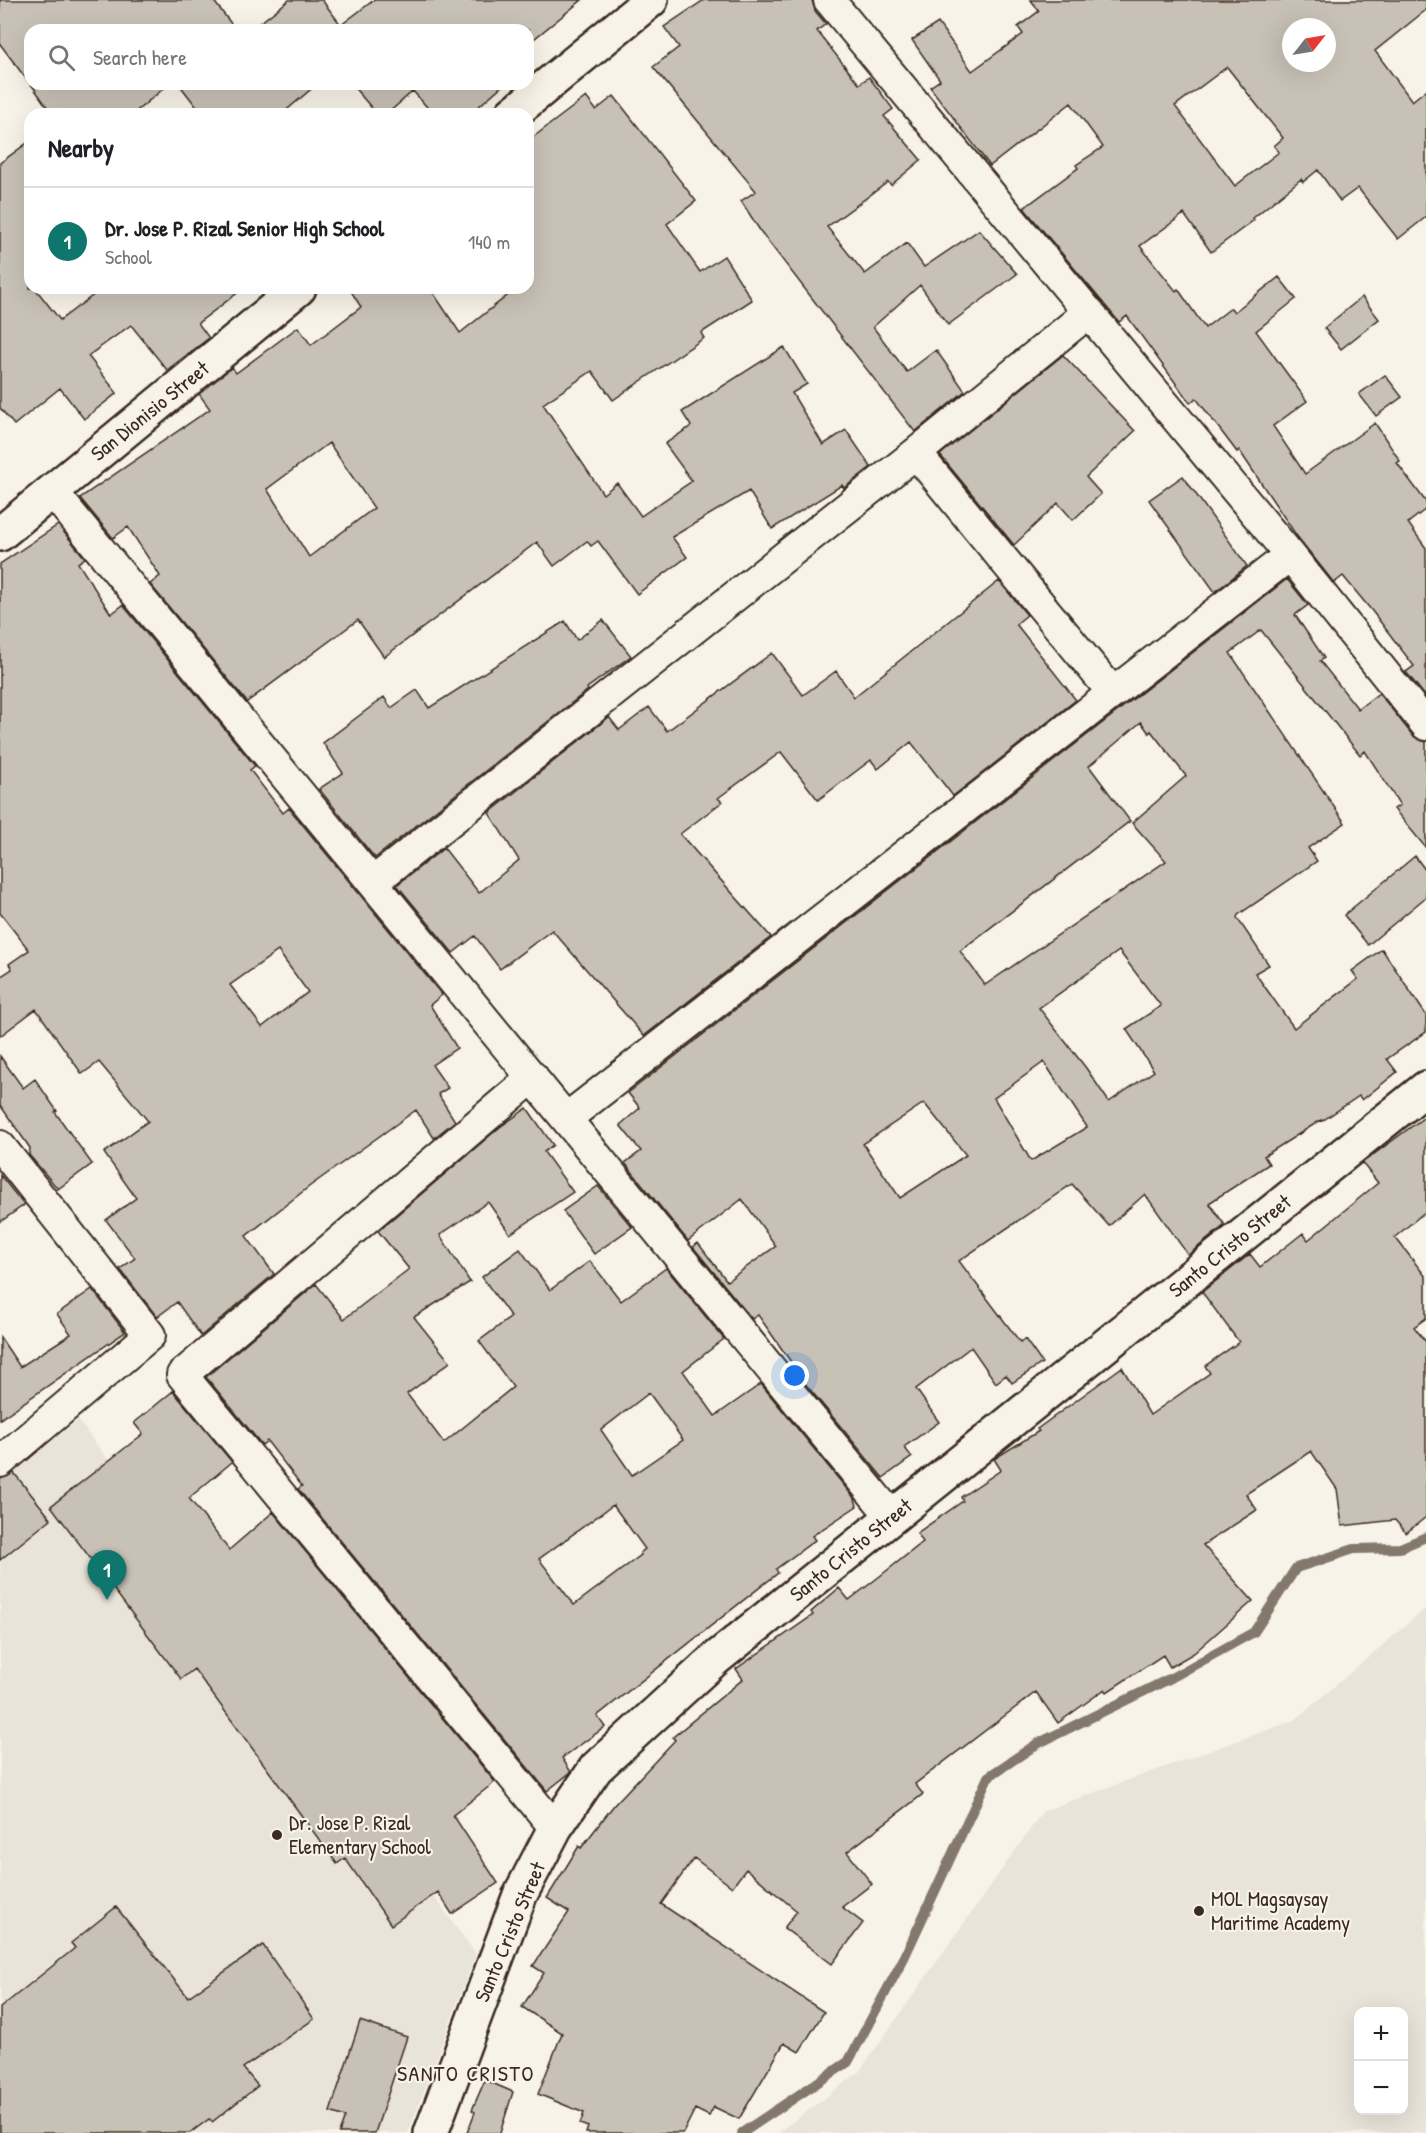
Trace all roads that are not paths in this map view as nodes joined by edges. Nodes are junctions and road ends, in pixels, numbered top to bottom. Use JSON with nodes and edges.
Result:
{"nodes":[{"id":1,"x":651,"y":0,"type":"edge"},
{"id":2,"x":829,"y":0,"type":"edge"},
{"id":3,"x":519,"y":108,"type":"edge"},
{"id":4,"x":292,"y":294,"type":"edge"},
{"id":5,"x":1089,"y":312,"type":"junction"},
{"id":6,"x":916,"y":453,"type":"junction"},
{"id":7,"x":51,"y":491,"type":"junction"},
{"id":8,"x":0,"y":534,"type":"edge"},
{"id":9,"x":1290,"y":555,"type":"junction"},
{"id":10,"x":1113,"y":693,"type":"junction"},
{"id":11,"x":1426,"y":725,"type":"edge"},
{"id":12,"x":373,"y":882,"type":"junction"},
{"id":13,"x":533,"y":1077,"type":"junction"},
{"id":14,"x":1426,"y":1088,"type":"edge"},
{"id":15,"x":567,"y":1118,"type":"junction"},
{"id":16,"x":0,"y":1146,"type":"edge"},
{"id":17,"x":0,"y":1462,"type":"edge"},
{"id":18,"x":892,"y":1517,"type":"junction"},
{"id":19,"x":555,"y":1828,"type":"junction"},
{"id":20,"x":431,"y":2133,"type":"edge"}],
"edges":[{"from":1,"to":3,"type":"street"},
{"from":2,"to":5,"type":"street"},
{"from":4,"to":7,"type":"street","name":"San Dionisio Street"},
{"from":5,"to":6,"type":"street"},
{"from":5,"to":9,"type":"street"},
{"from":6,"to":10,"type":"street"},
{"from":6,"to":12,"type":"street"},
{"from":7,"to":8,"type":"street","name":"San Dionisio Street"},
{"from":7,"to":12,"type":"street"},
{"from":9,"to":10,"type":"street"},
{"from":9,"to":11,"type":"street"},
{"from":10,"to":15,"type":"street"},
{"from":12,"to":13,"type":"street"},
{"from":13,"to":15,"type":"street"},
{"from":13,"to":19,"type":"street"},
{"from":14,"to":18,"type":"street","name":"Santo Cristo Street"},
{"from":15,"to":18,"type":"street"},
{"from":16,"to":17,"type":"street"},
{"from":18,"to":19,"type":"street","name":"Santo Cristo Street"},
{"from":19,"to":20,"type":"street","name":"Santo Cristo Street"}]}
